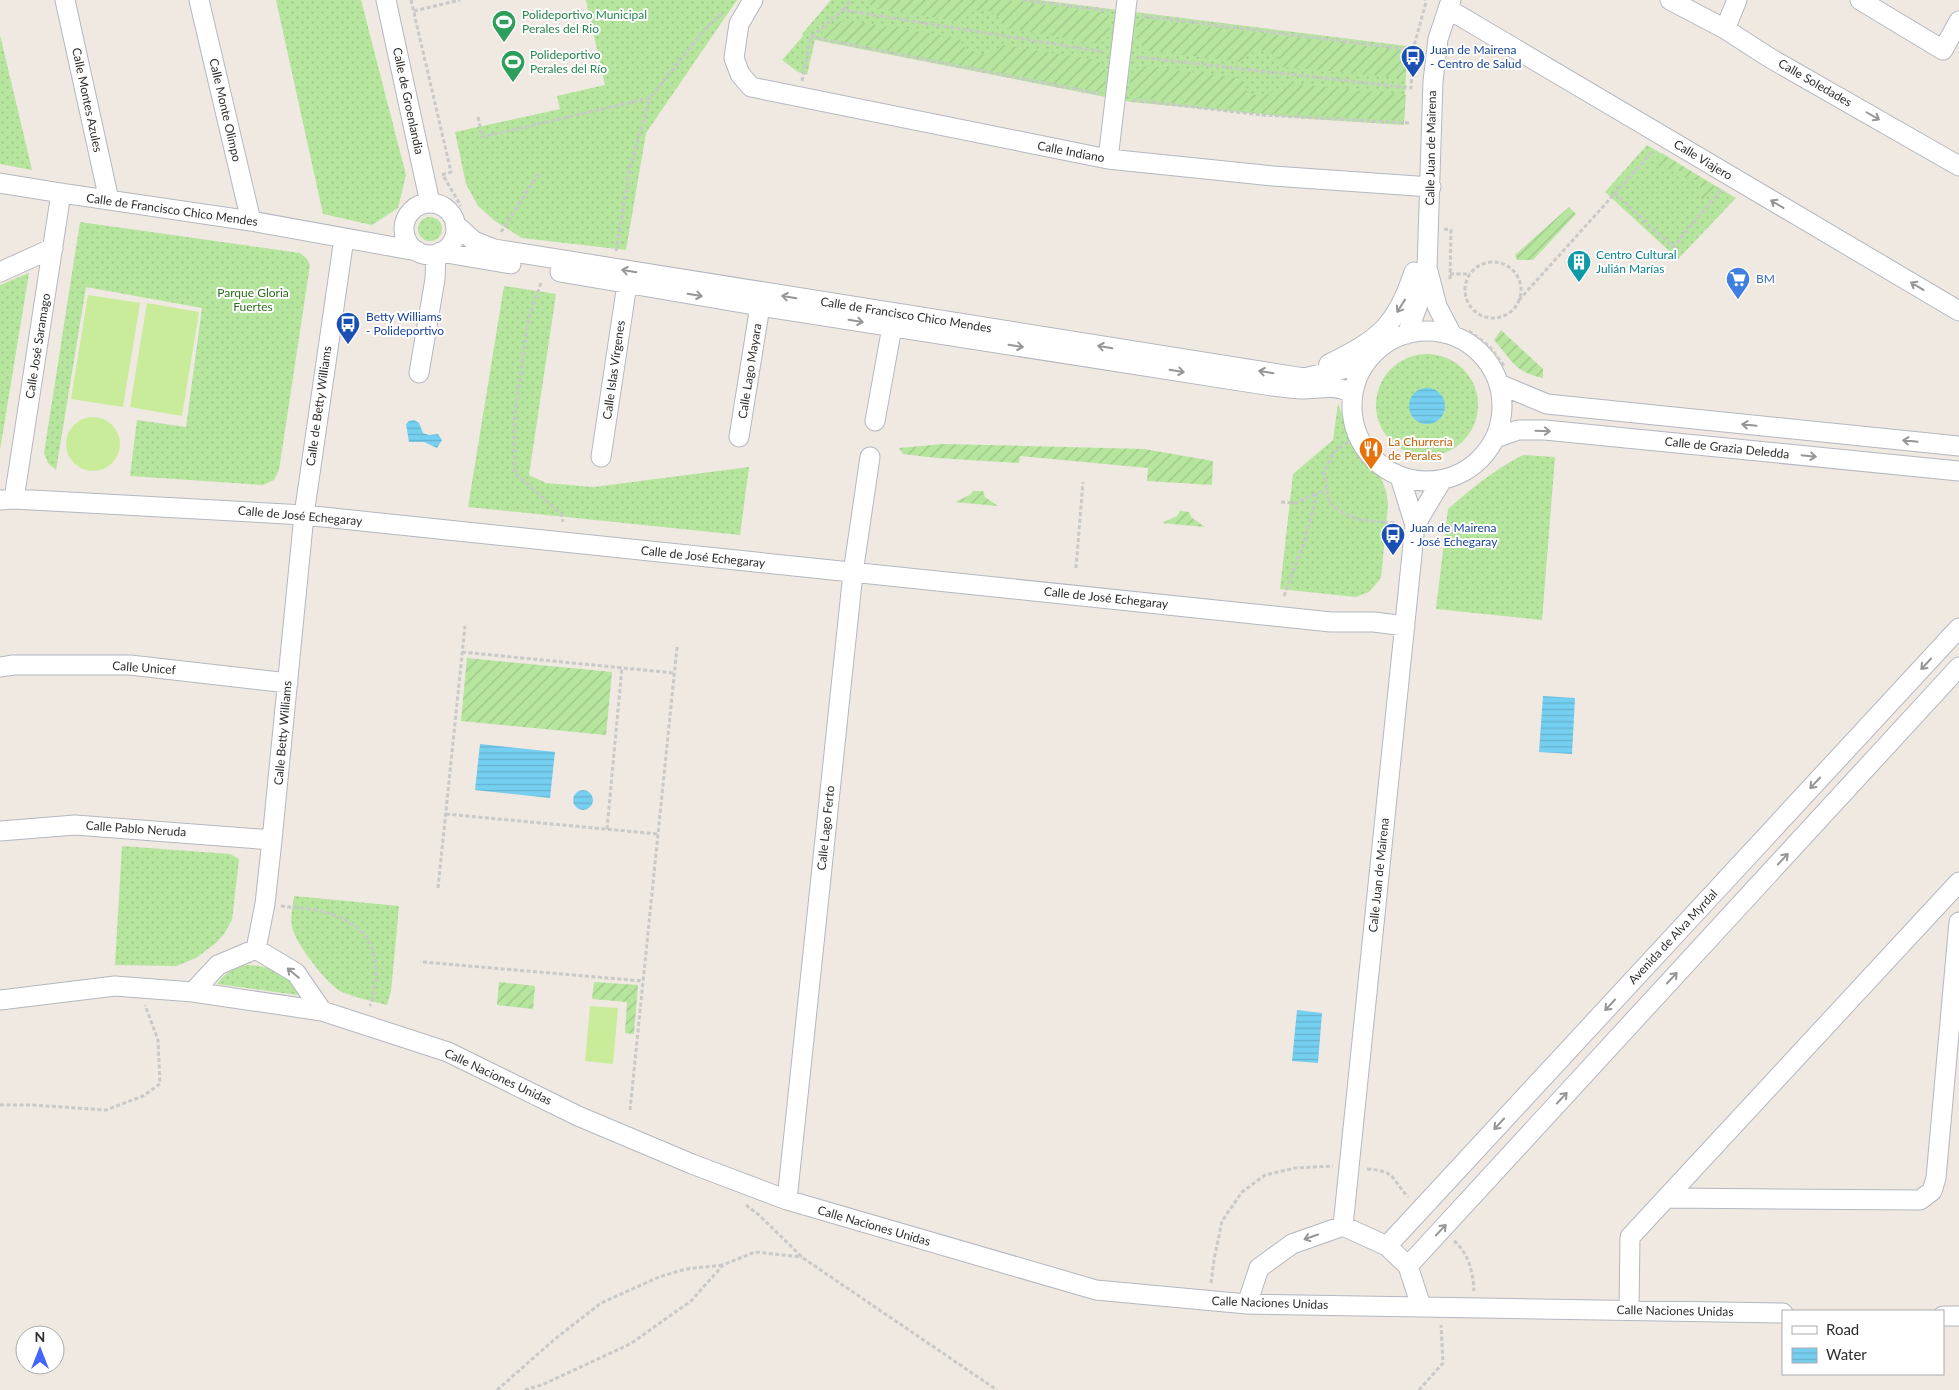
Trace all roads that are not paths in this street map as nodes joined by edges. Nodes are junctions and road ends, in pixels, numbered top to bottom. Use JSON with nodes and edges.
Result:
{"nodes":[{"id":1,"x":65,"y":0,"type":"edge"},
{"id":2,"x":199,"y":0,"type":"edge"},
{"id":3,"x":386,"y":0,"type":"edge"},
{"id":4,"x":753,"y":0,"type":"edge"},
{"id":5,"x":1670,"y":0,"type":"edge"},
{"id":6,"x":1738,"y":0,"type":"edge"},
{"id":7,"x":1860,"y":0,"type":"edge"},
{"id":8,"x":1449,"y":4,"type":"edge"},
{"id":9,"x":1126,"y":7,"type":"edge"},
{"id":10,"x":1959,"y":21,"type":"edge"},
{"id":11,"x":1725,"y":29,"type":"junction"},
{"id":12,"x":1108,"y":159,"type":"junction"},
{"id":13,"x":1959,"y":166,"type":"edge"},
{"id":14,"x":0,"y":183,"type":"edge"},
{"id":15,"x":1431,"y":186,"type":"junction"},
{"id":16,"x":61,"y":193,"type":"junction"},
{"id":17,"x":109,"y":200,"type":"junction"},
{"id":18,"x":430,"y":203,"type":"junction"},
{"id":19,"x":410,"y":212,"type":"junction"},
{"id":20,"x":252,"y":221,"type":"junction"},
{"id":21,"x":455,"y":224,"type":"junction"},
{"id":22,"x":1429,"y":228,"type":"junction"},
{"id":23,"x":344,"y":238,"type":"junction"},
{"id":24,"x":52,"y":248,"type":"junction"},
{"id":25,"x":416,"y":251,"type":"junction"},
{"id":26,"x":438,"y":253,"type":"junction"},
{"id":27,"x":1427,"y":269,"type":"junction"},
{"id":28,"x":0,"y":272,"type":"edge"},
{"id":29,"x":627,"y":284,"type":"junction"},
{"id":30,"x":760,"y":306,"type":"junction"},
{"id":31,"x":1959,"y":311,"type":"edge"},
{"id":32,"x":892,"y":327,"type":"junction"},
{"id":33,"x":1460,"y":332,"type":"junction"},
{"id":34,"x":1407,"y":334,"type":"junction"},
{"id":35,"x":1365,"y":364,"type":"junction"},
{"id":36,"x":419,"y":373,"type":"dead end"},
{"id":37,"x":1325,"y":374,"type":"junction"},
{"id":38,"x":1504,"y":378,"type":"junction"},
{"id":39,"x":1353,"y":394,"type":"junction"},
{"id":40,"x":875,"y":421,"type":"dead end"},
{"id":41,"x":739,"y":436,"type":"dead end"},
{"id":42,"x":1496,"y":438,"type":"junction"},
{"id":43,"x":1959,"y":446,"type":"edge"},
{"id":44,"x":602,"y":456,"type":"dead end"},
{"id":45,"x":870,"y":457,"type":"dead end"},
{"id":46,"x":1959,"y":471,"type":"edge"},
{"id":47,"x":1400,"y":477,"type":"junction"},
{"id":48,"x":1442,"y":480,"type":"junction"},
{"id":49,"x":7,"y":500,"type":"edge"},
{"id":50,"x":304,"y":515,"type":"junction"},
{"id":51,"x":1415,"y":524,"type":"junction"},
{"id":52,"x":853,"y":573,"type":"junction"},
{"id":53,"x":1405,"y":626,"type":"junction"},
{"id":54,"x":1959,"y":628,"type":"edge"},
{"id":55,"x":0,"y":667,"type":"edge"},
{"id":56,"x":1959,"y":667,"type":"edge"},
{"id":57,"x":288,"y":683,"type":"junction"},
{"id":58,"x":0,"y":831,"type":"edge"},
{"id":59,"x":272,"y":840,"type":"junction"},
{"id":60,"x":1959,"y":882,"type":"edge"},
{"id":61,"x":1959,"y":922,"type":"edge"},
{"id":62,"x":256,"y":949,"type":"junction"},
{"id":63,"x":193,"y":992,"type":"junction"},
{"id":64,"x":0,"y":1000,"type":"edge"},
{"id":65,"x":322,"y":1011,"type":"junction"},
{"id":66,"x":1667,"y":1198,"type":"junction"},
{"id":67,"x":787,"y":1200,"type":"junction"},
{"id":68,"x":1343,"y":1226,"type":"junction"},
{"id":69,"x":1386,"y":1246,"type":"junction"},
{"id":70,"x":1408,"y":1266,"type":"junction"},
{"id":71,"x":1247,"y":1304,"type":"junction"},
{"id":72,"x":1421,"y":1306,"type":"junction"},
{"id":73,"x":1629,"y":1310,"type":"junction"},
{"id":74,"x":1782,"y":1313,"type":"edge"},
{"id":75,"x":1944,"y":1316,"type":"edge"},
{"id":76,"x":1959,"y":1316,"type":"edge"}],
"edges":[{"from":1,"to":17,"type":"street","name":"Calle Montes Azules"},
{"from":2,"to":20,"type":"street","name":"Calle Monte Olimpo"},
{"from":3,"to":18,"type":"street","name":"Calle de Groenlandia"},
{"from":4,"to":12,"type":"street","name":"Calle Indiano"},
{"from":5,"to":11,"type":"street","name":"Calle Soledades"},
{"from":6,"to":11,"type":"street"},
{"from":7,"to":10,"type":"street"},
{"from":8,"to":15,"type":"street","name":"Calle Juan de Mairena"},
{"from":31,"to":8,"type":"street","name":"Calle Viajero","one_way":true},
{"from":9,"to":12,"type":"street"},
{"from":11,"to":13,"type":"street","name":"Calle Soledades","one_way":true},
{"from":12,"to":15,"type":"street","name":"Calle Indiano"},
{"from":14,"to":16,"type":"street","name":"Calle de Francisco Chico Mendes"},
{"from":15,"to":22,"type":"street","name":"Calle Juan de Mairena"},
{"from":16,"to":17,"type":"street","name":"Calle de Francisco Chico Mendes"},
{"from":16,"to":24,"type":"street","name":"Calle José Saramago"},
{"from":17,"to":20,"type":"street","name":"Calle de Francisco Chico Mendes"},
{"from":18,"to":19,"type":"street"},
{"from":18,"to":21,"type":"street"},
{"from":19,"to":23,"type":"street","name":"Calle de Francisco Chico Mendes"},
{"from":19,"to":25,"type":"street"},
{"from":20,"to":23,"type":"street","name":"Calle de Francisco Chico Mendes"},
{"from":21,"to":26,"type":"street"},
{"from":37,"to":21,"type":"street","name":"Calle de Francisco Chico Mendes","one_way":true},
{"from":22,"to":27,"type":"street","name":"Calle Juan de Mairena"},
{"from":22,"to":37,"type":"street","one_way":true},
{"from":23,"to":25,"type":"street","name":"Calle de Francisco Chico Mendes"},
{"from":23,"to":50,"type":"street","name":"Calle de Betty Williams"},
{"from":24,"to":28,"type":"street"},
{"from":24,"to":49,"type":"street","name":"Calle José Saramago"},
{"from":25,"to":26,"type":"street"},
{"from":26,"to":29,"type":"street","name":"Calle de Francisco Chico Mendes"},
{"from":26,"to":36,"type":"street"},
{"from":27,"to":33,"type":"street","name":"Calle Juan de Mairena"},
{"from":27,"to":34,"type":"street","name":"Calle Juan de Mairena"},
{"from":29,"to":30,"type":"street","name":"Calle de Francisco Chico Mendes","one_way":true},
{"from":29,"to":44,"type":"street","name":"Calle Islas Vírgenes"},
{"from":30,"to":32,"type":"street","name":"Calle de Francisco Chico Mendes","one_way":true},
{"from":30,"to":41,"type":"street","name":"Calle Lago Mayara"},
{"from":32,"to":39,"type":"street","name":"Calle de Francisco Chico Mendes","one_way":true},
{"from":32,"to":40,"type":"street"},
{"from":33,"to":34,"type":"street"},
{"from":33,"to":38,"type":"street"},
{"from":34,"to":35,"type":"street"},
{"from":35,"to":37,"type":"street","name":"Calle de Francisco Chico Mendes"},
{"from":35,"to":39,"type":"street"},
{"from":38,"to":42,"type":"street"},
{"from":43,"to":38,"type":"street","name":"Calle de Grazia Deledda","one_way":true},
{"from":39,"to":47,"type":"street"},
{"from":42,"to":46,"type":"street","name":"Calle de Grazia Deledda","one_way":true},
{"from":42,"to":48,"type":"street"},
{"from":45,"to":52,"type":"street","name":"Calle Lago Ferto"},
{"from":47,"to":48,"type":"street"},
{"from":47,"to":51,"type":"street","name":"Calle Juan de Mairena"},
{"from":48,"to":51,"type":"street","name":"Calle Juan de Mairena"},
{"from":49,"to":50,"type":"street","name":"Calle de José Echegaray"},
{"from":50,"to":52,"type":"street","name":"Calle de José Echegaray"},
{"from":50,"to":57,"type":"street","name":"Calle Betty Williams"},
{"from":51,"to":53,"type":"street","name":"Calle Juan de Mairena"},
{"from":52,"to":53,"type":"street","name":"Calle de José Echegaray"},
{"from":52,"to":67,"type":"street","name":"Calle Lago Ferto"},
{"from":53,"to":68,"type":"street","name":"Calle Juan de Mairena"},
{"from":54,"to":69,"type":"street","name":"Avenida de Alva Myrdal","one_way":true},
{"from":55,"to":57,"type":"street","name":"Calle Unicef"},
{"from":70,"to":56,"type":"street","one_way":true},
{"from":57,"to":59,"type":"street","name":"Calle Betty Williams"},
{"from":58,"to":59,"type":"street","name":"Calle Pablo Neruda"},
{"from":59,"to":62,"type":"street","name":"Calle Betty Williams"},
{"from":60,"to":66,"type":"street"},
{"from":61,"to":66,"type":"street"},
{"from":62,"to":63,"type":"street"},
{"from":65,"to":62,"type":"street","one_way":true},
{"from":63,"to":64,"type":"street","name":"Calle Naciones Unidas"},
{"from":63,"to":65,"type":"street","name":"Calle Naciones Unidas"},
{"from":65,"to":67,"type":"street","name":"Calle Naciones Unidas"},
{"from":66,"to":73,"type":"street"},
{"from":67,"to":71,"type":"street","name":"Calle Naciones Unidas"},
{"from":68,"to":69,"type":"street"},
{"from":68,"to":71,"type":"street","one_way":true},
{"from":69,"to":70,"type":"street"},
{"from":70,"to":72,"type":"street"},
{"from":71,"to":72,"type":"street","name":"Calle Naciones Unidas"},
{"from":72,"to":73,"type":"street","name":"Calle Naciones Unidas"},
{"from":73,"to":74,"type":"street","name":"Calle Naciones Unidas"},
{"from":75,"to":76,"type":"street"}]}
